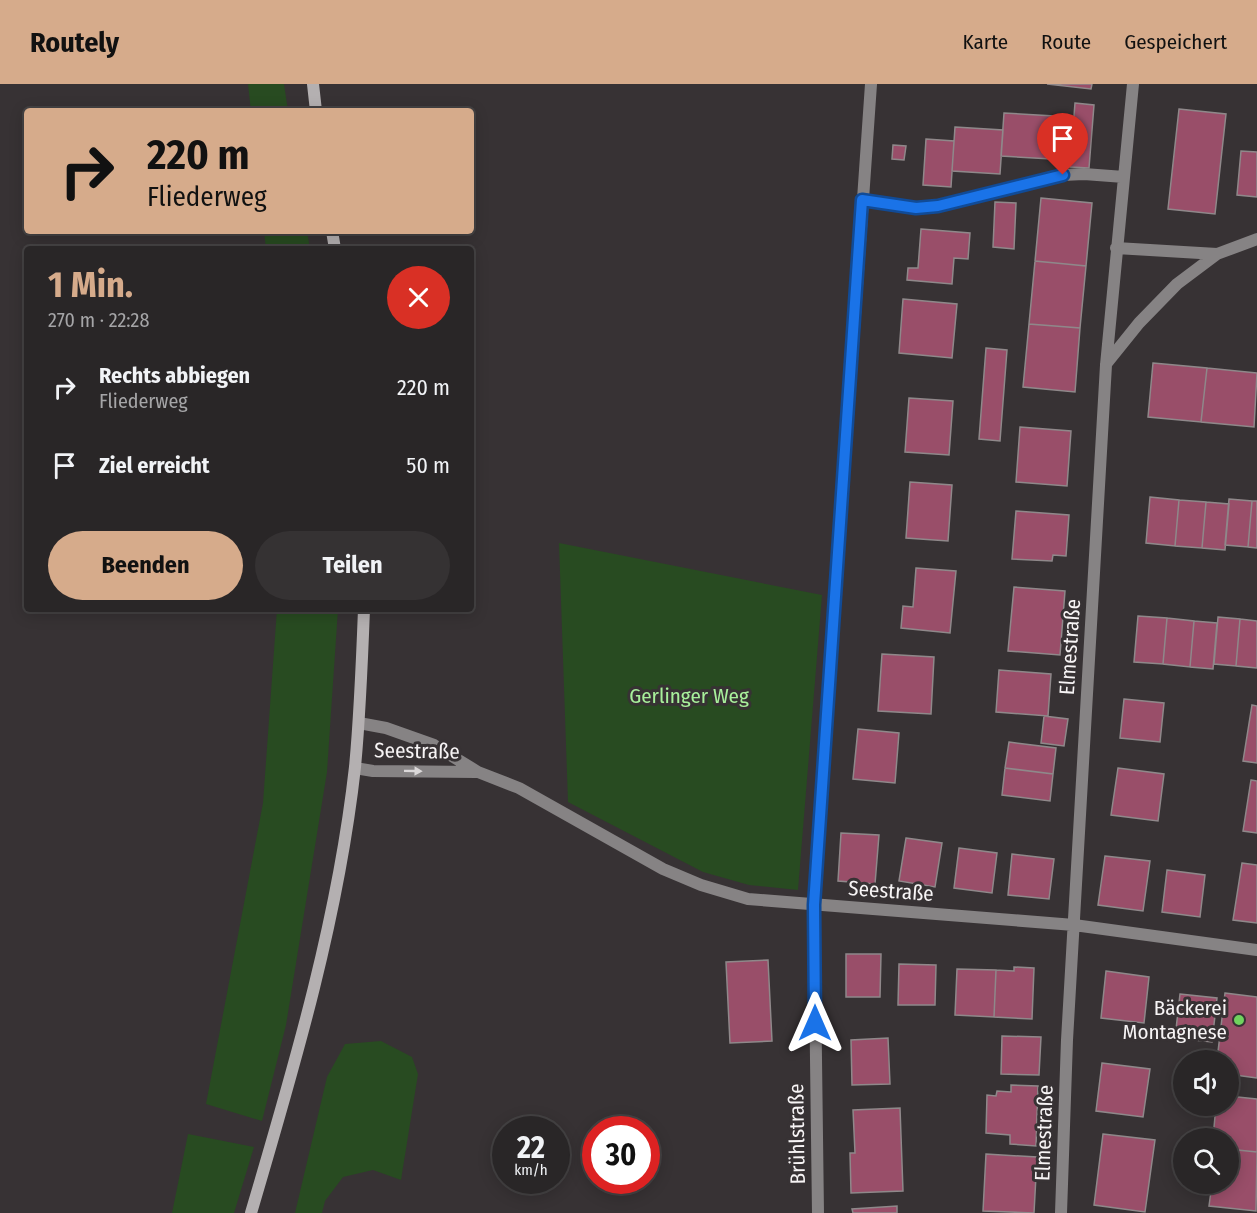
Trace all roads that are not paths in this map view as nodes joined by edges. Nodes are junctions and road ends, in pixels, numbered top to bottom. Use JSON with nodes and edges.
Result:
{"nodes":[{"id":1,"x":313,"y":84,"type":"edge"},
{"id":2,"x":871,"y":84,"type":"edge"},
{"id":3,"x":1132,"y":84,"type":"edge"},
{"id":4,"x":316,"y":108,"type":"edge"},
{"id":5,"x":1124,"y":177,"type":"junction"},
{"id":6,"x":862,"y":200,"type":"junction"},
{"id":7,"x":1257,"y":239,"type":"edge"},
{"id":8,"x":1116,"y":248,"type":"junction"},
{"id":9,"x":1217,"y":254,"type":"junction"},
{"id":10,"x":1106,"y":365,"type":"junction"},
{"id":11,"x":364,"y":612,"type":"edge"},
{"id":12,"x":358,"y":723,"type":"junction"},
{"id":13,"x":355,"y":768,"type":"junction"},
{"id":14,"x":478,"y":772,"type":"junction"},
{"id":15,"x":814,"y":905,"type":"junction"},
{"id":16,"x":1074,"y":925,"type":"junction"},
{"id":17,"x":1257,"y":950,"type":"edge"},
{"id":18,"x":251,"y":1213,"type":"edge"},
{"id":19,"x":818,"y":1213,"type":"edge"},
{"id":20,"x":1061,"y":1213,"type":"edge"}],
"edges":[{"from":1,"to":4,"type":"main road"},
{"from":2,"to":6,"type":"street","name":"Brühlstraße"},
{"from":3,"to":5,"type":"street","name":"Elmestraße"},
{"from":5,"to":6,"type":"street"},
{"from":5,"to":8,"type":"street","name":"Elmestraße"},
{"from":6,"to":15,"type":"street","name":"Brühlstraße"},
{"from":7,"to":9,"type":"street"},
{"from":8,"to":9,"type":"street"},
{"from":8,"to":10,"type":"street","name":"Elmestraße"},
{"from":9,"to":10,"type":"street"},
{"from":10,"to":16,"type":"street","name":"Elmestraße"},
{"from":11,"to":12,"type":"main road"},
{"from":12,"to":13,"type":"main road"},
{"from":12,"to":14,"type":"street","name":"Seestraße"},
{"from":13,"to":14,"type":"street","name":"Seestraße","one_way":true},
{"from":13,"to":18,"type":"main road"},
{"from":14,"to":15,"type":"street","name":"Seestraße"},
{"from":15,"to":16,"type":"street","name":"Seestraße"},
{"from":15,"to":19,"type":"street","name":"Brühlstraße"},
{"from":16,"to":17,"type":"street","name":"Seestraße"},
{"from":16,"to":20,"type":"street","name":"Elmestraße"}]}
